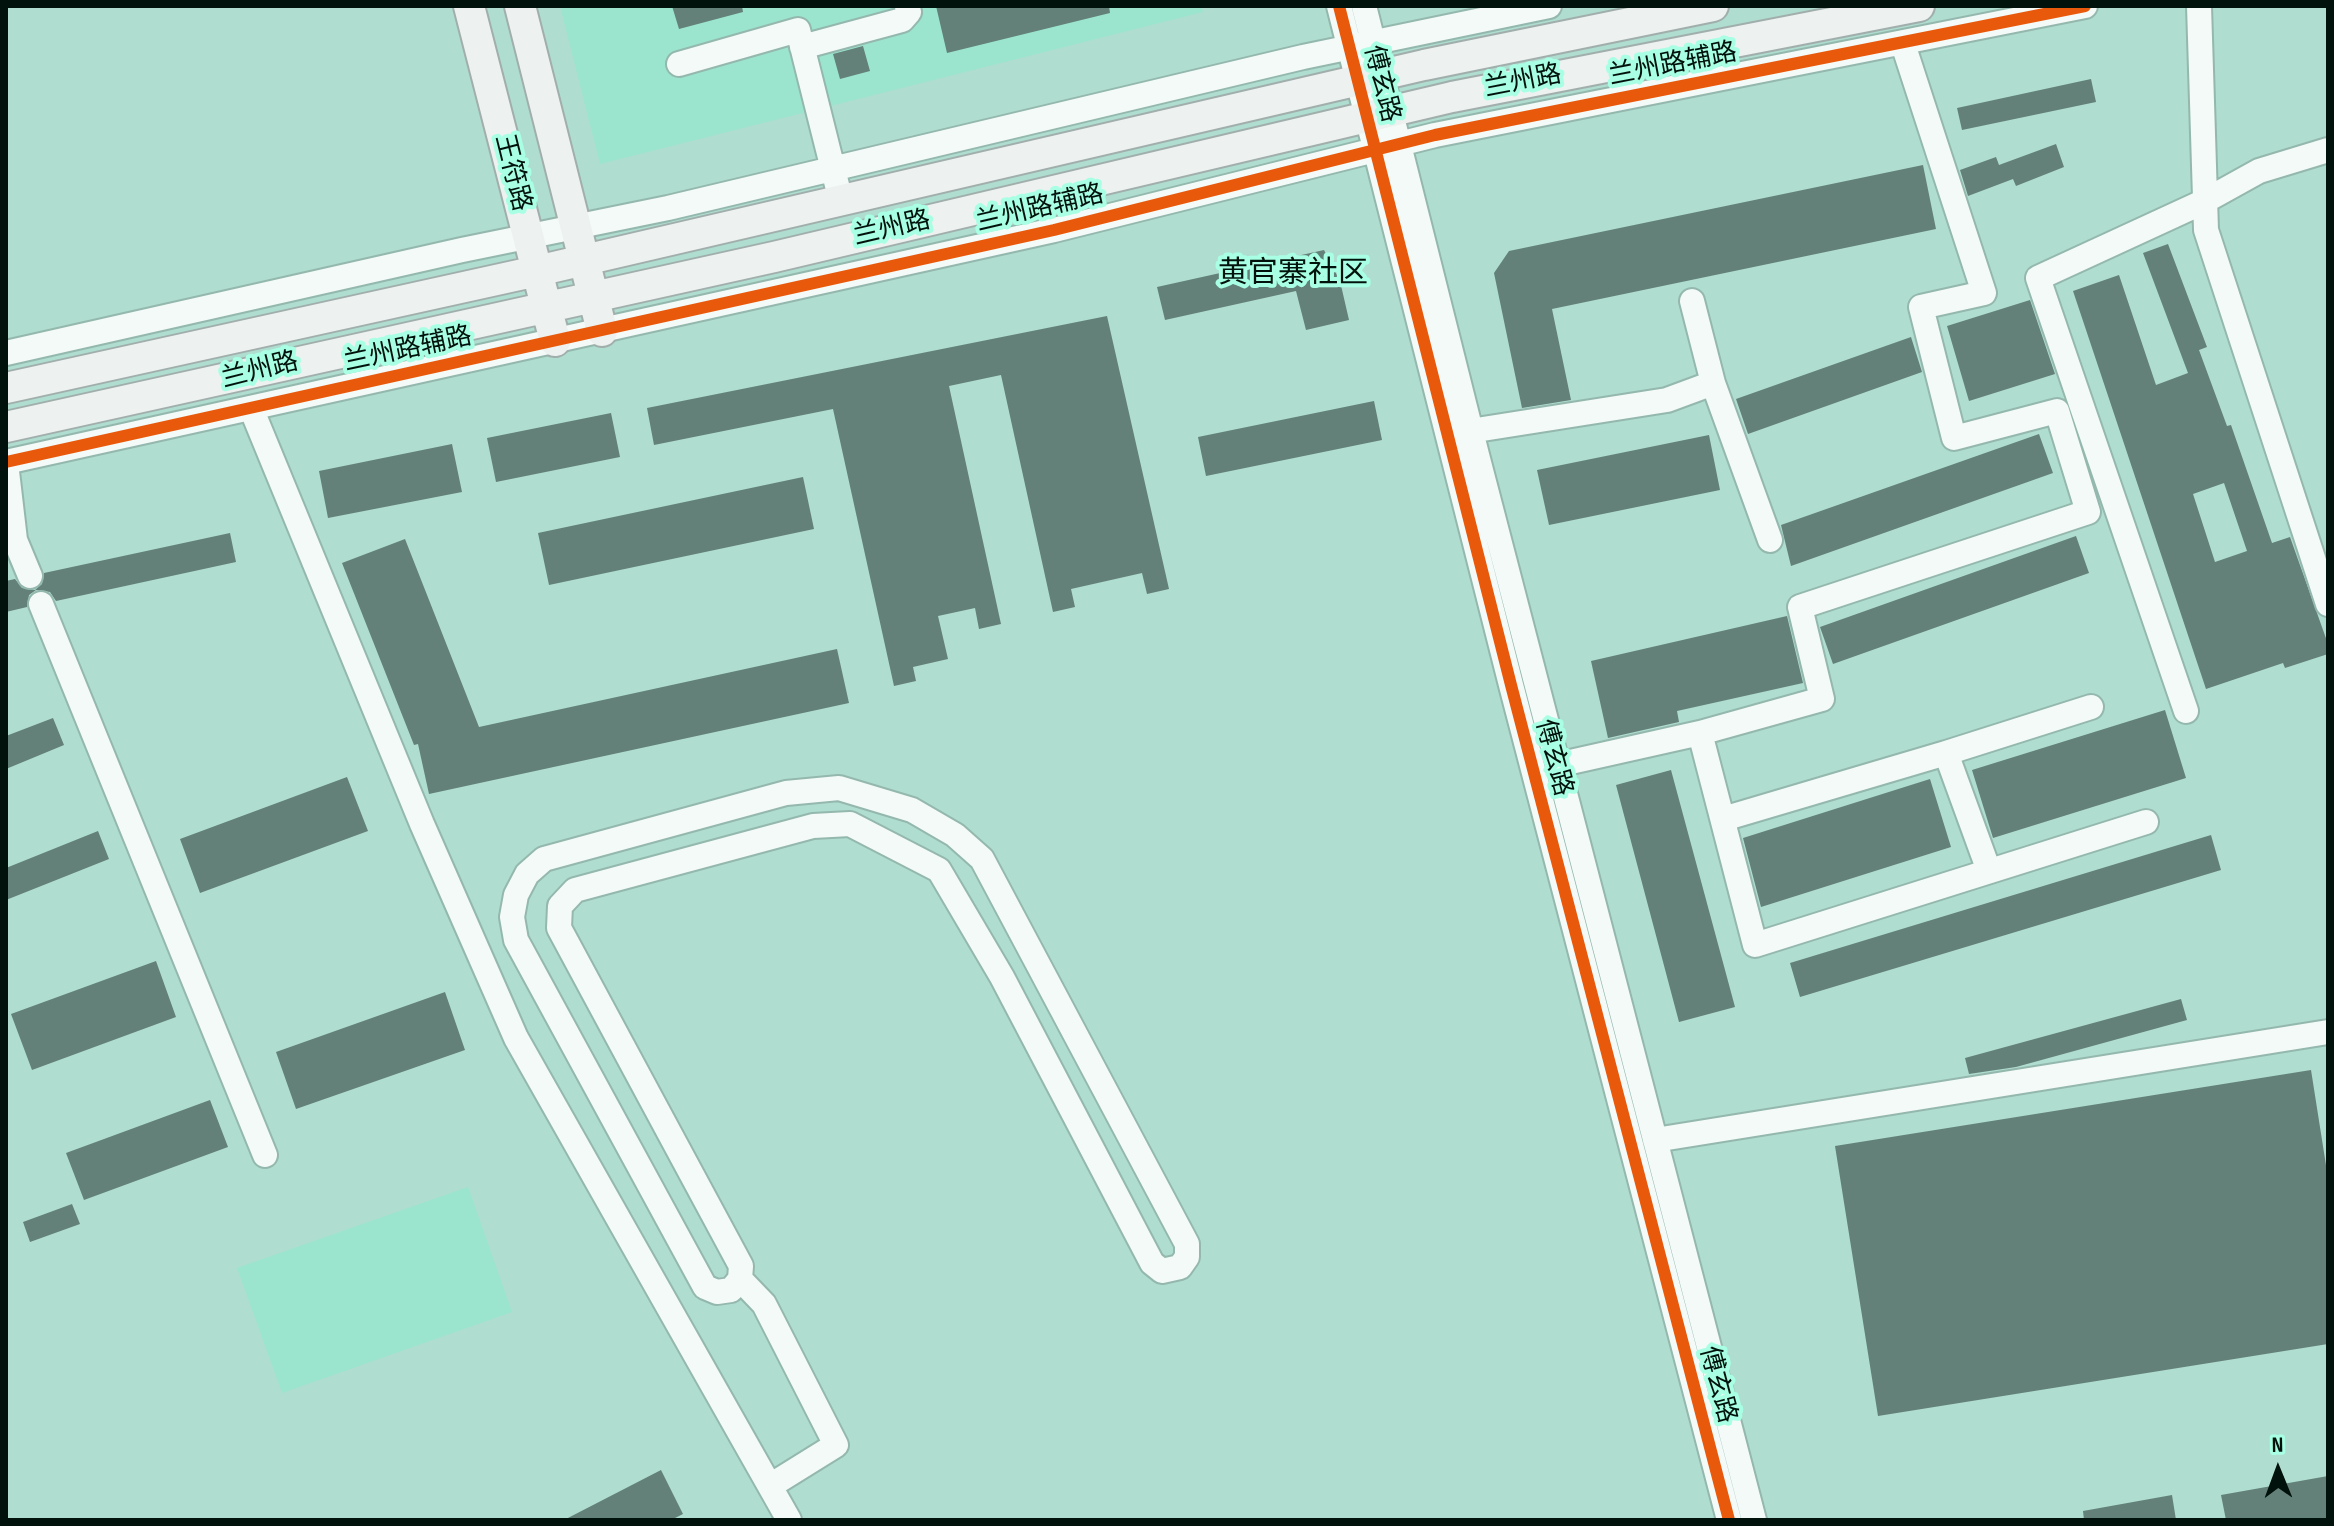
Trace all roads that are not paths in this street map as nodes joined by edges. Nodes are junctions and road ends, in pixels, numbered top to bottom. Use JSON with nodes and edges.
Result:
{"nodes":[{"id":1,"x":469,"y":6,"type":"edge"},
{"id":2,"x":520,"y":6,"type":"edge"},
{"id":3,"x":907,"y":6,"type":"edge"},
{"id":4,"x":1339,"y":6,"type":"edge"},
{"id":5,"x":1364,"y":6,"type":"edge"},
{"id":6,"x":1549,"y":6,"type":"edge"},
{"id":7,"x":1713,"y":6,"type":"edge"},
{"id":8,"x":1919,"y":6,"type":"edge"},
{"id":9,"x":2085,"y":6,"type":"edge"},
{"id":10,"x":2199,"y":6,"type":"edge"},
{"id":11,"x":1360,"y":44,"type":"junction"},
{"id":12,"x":1903,"y":44,"type":"junction"},
{"id":13,"x":802,"y":47,"type":"junction"},
{"id":14,"x":679,"y":64,"type":"dead end"},
{"id":15,"x":1368,"y":78,"type":"junction"},
{"id":16,"x":1377,"y":114,"type":"junction"},
{"id":17,"x":1386,"y":147,"type":"junction"},
{"id":18,"x":2328,"y":150,"type":"edge"},
{"id":19,"x":832,"y":168,"type":"junction"},
{"id":20,"x":841,"y":201,"type":"junction"},
{"id":21,"x":2203,"y":202,"type":"junction"},
{"id":22,"x":576,"y":227,"type":"junction"},
{"id":23,"x":528,"y":237,"type":"junction"},
{"id":24,"x":584,"y":260,"type":"junction"},
{"id":25,"x":537,"y":271,"type":"junction"},
{"id":26,"x":593,"y":296,"type":"junction"},
{"id":27,"x":1692,"y":301,"type":"dead end"},
{"id":28,"x":546,"y":306,"type":"junction"},
{"id":29,"x":602,"y":331,"type":"junction"},
{"id":30,"x":555,"y":341,"type":"junction"},
{"id":31,"x":6,"y":353,"type":"edge"},
{"id":32,"x":1713,"y":383,"type":"junction"},
{"id":33,"x":6,"y":388,"type":"edge"},
{"id":34,"x":251,"y":408,"type":"junction"},
{"id":35,"x":6,"y":427,"type":"edge"},
{"id":36,"x":1470,"y":431,"type":"junction"},
{"id":37,"x":6,"y":463,"type":"edge"},
{"id":38,"x":1770,"y":540,"type":"dead end"},
{"id":39,"x":30,"y":576,"type":"dead end"},
{"id":40,"x":41,"y":604,"type":"dead end"},
{"id":41,"x":2328,"y":604,"type":"edge"},
{"id":42,"x":2091,"y":707,"type":"dead end"},
{"id":43,"x":2186,"y":711,"type":"dead end"},
{"id":44,"x":1700,"y":733,"type":"junction"},
{"id":45,"x":1946,"y":753,"type":"junction"},
{"id":46,"x":1557,"y":765,"type":"junction"},
{"id":47,"x":1723,"y":819,"type":"junction"},
{"id":48,"x":2146,"y":822,"type":"dead end"},
{"id":49,"x":1989,"y":871,"type":"junction"},
{"id":50,"x":1036,"y":961,"type":"junction"},
{"id":51,"x":1002,"y":977,"type":"junction"},
{"id":52,"x":2328,"y":1032,"type":"edge"},
{"id":53,"x":1655,"y":1140,"type":"junction"},
{"id":54,"x":265,"y":1155,"type":"dead end"},
{"id":55,"x":740,"y":1279,"type":"junction"},
{"id":56,"x":770,"y":1486,"type":"junction"},
{"id":57,"x":789,"y":1520,"type":"edge"},
{"id":58,"x":1729,"y":1520,"type":"edge"},
{"id":59,"x":1754,"y":1520,"type":"edge"}],
"edges":[{"from":1,"to":23,"type":"main road","name":"王符路"},
{"from":2,"to":22,"type":"main road","name":"王符路"},
{"from":3,"to":13,"type":"street"},
{"from":4,"to":11,"type":"street","name":"傅玄路"},
{"from":5,"to":11,"type":"street","name":"傅玄路"},
{"from":6,"to":11,"type":"street"},
{"from":7,"to":15,"type":"main road","name":"兰州路"},
{"from":8,"to":16,"type":"main road","name":"兰州路"},
{"from":9,"to":12,"type":"street","name":"兰州路辅路"},
{"from":10,"to":21,"type":"street"},
{"from":11,"to":15,"type":"street","name":"傅玄路"},
{"from":11,"to":19,"type":"street"},
{"from":12,"to":17,"type":"street","name":"兰州路辅路"},
{"from":12,"to":44,"type":"street"},
{"from":13,"to":14,"type":"street"},
{"from":13,"to":19,"type":"street"},
{"from":15,"to":16,"type":"street","name":"傅玄路"},
{"from":15,"to":20,"type":"main road","name":"兰州路"},
{"from":16,"to":17,"type":"street","name":"傅玄路"},
{"from":16,"to":26,"type":"main road","name":"兰州路"},
{"from":17,"to":29,"type":"street","name":"兰州路辅路"},
{"from":17,"to":36,"type":"street","name":"傅玄路"},
{"from":17,"to":58,"type":"street","name":"傅玄路"},
{"from":18,"to":21,"type":"street"},
{"from":19,"to":20,"type":"street"},
{"from":19,"to":22,"type":"street"},
{"from":20,"to":24,"type":"main road","name":"兰州路"},
{"from":21,"to":41,"type":"street"},
{"from":21,"to":43,"type":"street"},
{"from":22,"to":23,"type":"street"},
{"from":22,"to":24,"type":"main road","name":"王符路"},
{"from":23,"to":25,"type":"main road","name":"王符路"},
{"from":23,"to":31,"type":"street"},
{"from":24,"to":25,"type":"main road","name":"兰州路"},
{"from":24,"to":26,"type":"main road","name":"王符路"},
{"from":25,"to":28,"type":"main road","name":"王符路"},
{"from":25,"to":33,"type":"main road","name":"兰州路"},
{"from":26,"to":28,"type":"main road","name":"兰州路"},
{"from":26,"to":29,"type":"main road","name":"王符路"},
{"from":27,"to":32,"type":"street"},
{"from":28,"to":30,"type":"main road","name":"王符路"},
{"from":28,"to":35,"type":"main road","name":"兰州路"},
{"from":29,"to":30,"type":"street","name":"兰州路辅路"},
{"from":30,"to":34,"type":"street","name":"兰州路辅路"},
{"from":32,"to":36,"type":"street"},
{"from":32,"to":38,"type":"street"},
{"from":34,"to":37,"type":"street","name":"兰州路辅路"},
{"from":34,"to":56,"type":"street"},
{"from":36,"to":46,"type":"street","name":"傅玄路"},
{"from":37,"to":39,"type":"street"},
{"from":40,"to":54,"type":"street"},
{"from":42,"to":45,"type":"street"},
{"from":44,"to":46,"type":"street"},
{"from":44,"to":47,"type":"street"},
{"from":45,"to":47,"type":"street"},
{"from":45,"to":49,"type":"street"},
{"from":46,"to":53,"type":"street","name":"傅玄路"},
{"from":47,"to":49,"type":"street"},
{"from":48,"to":49,"type":"street"},
{"from":50,"to":51,"type":"street"},
{"from":50,"to":51,"type":"street"},
{"from":50,"to":55,"type":"street"},
{"from":51,"to":55,"type":"street"},
{"from":52,"to":53,"type":"street"},
{"from":53,"to":59,"type":"street","name":"傅玄路"},
{"from":55,"to":56,"type":"street"},
{"from":56,"to":57,"type":"street"}]}
